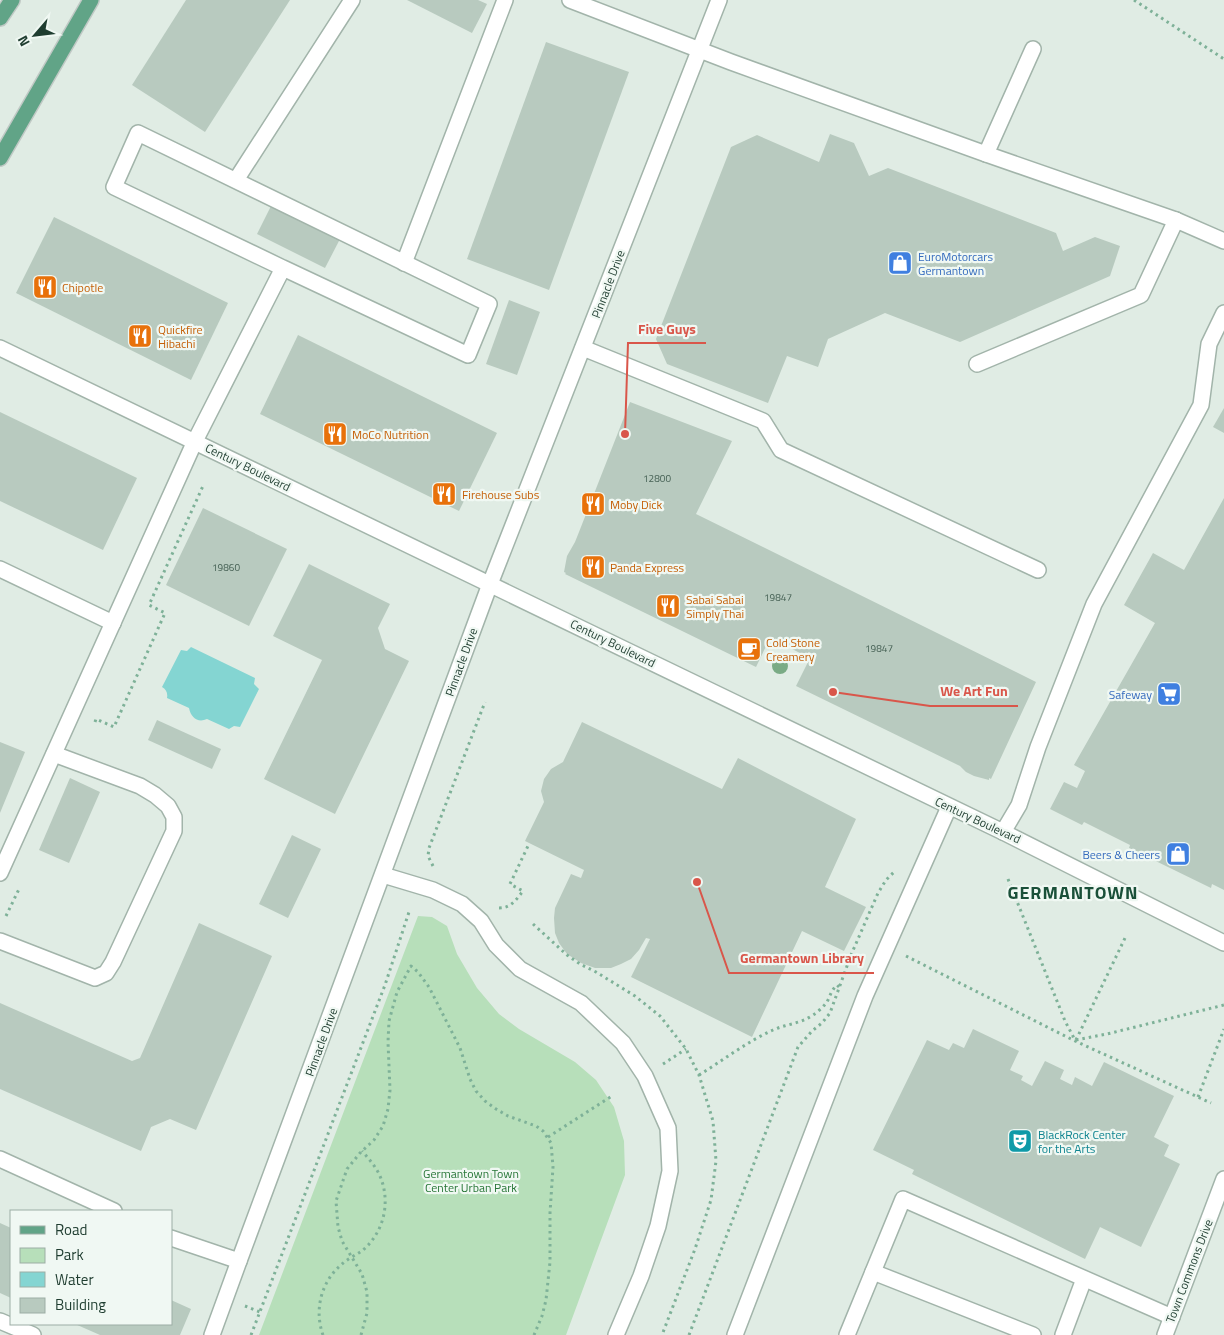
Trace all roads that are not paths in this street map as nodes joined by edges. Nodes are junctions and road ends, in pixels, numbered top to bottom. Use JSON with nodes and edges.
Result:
{"nodes":[{"id":1,"x":12,"y":0,"type":"edge"},
{"id":2,"x":91,"y":0,"type":"edge"},
{"id":3,"x":352,"y":0,"type":"edge"},
{"id":4,"x":505,"y":0,"type":"edge"},
{"id":5,"x":570,"y":0,"type":"edge"},
{"id":6,"x":719,"y":0,"type":"edge"},
{"id":7,"x":0,"y":18,"type":"edge"},
{"id":8,"x":1033,"y":49,"type":"dead end"},
{"id":9,"x":700,"y":50,"type":"junction"},
{"id":10,"x":986,"y":154,"type":"junction"},
{"id":11,"x":0,"y":158,"type":"edge"},
{"id":12,"x":236,"y":180,"type":"junction"},
{"id":13,"x":1176,"y":220,"type":"junction"},
{"id":14,"x":1224,"y":241,"type":"edge"},
{"id":15,"x":404,"y":263,"type":"junction"},
{"id":16,"x":283,"y":268,"type":"junction"},
{"id":17,"x":1224,"y":313,"type":"edge"},
{"id":18,"x":0,"y":348,"type":"edge"},
{"id":19,"x":583,"y":348,"type":"junction"},
{"id":20,"x":977,"y":364,"type":"dead end"},
{"id":21,"x":195,"y":441,"type":"junction"},
{"id":22,"x":0,"y":569,"type":"edge"},
{"id":23,"x":1038,"y":570,"type":"dead end"},
{"id":24,"x":490,"y":584,"type":"junction"},
{"id":25,"x":113,"y":622,"type":"junction"},
{"id":26,"x":54,"y":754,"type":"junction"},
{"id":27,"x":949,"y":807,"type":"junction"},
{"id":28,"x":1003,"y":832,"type":"junction"},
{"id":29,"x":0,"y":873,"type":"edge"},
{"id":30,"x":383,"y":875,"type":"junction"},
{"id":31,"x":0,"y":941,"type":"edge"},
{"id":32,"x":1224,"y":943,"type":"edge"},
{"id":33,"x":0,"y":1159,"type":"edge"},
{"id":34,"x":1224,"y":1179,"type":"edge"},
{"id":35,"x":112,"y":1210,"type":"edge"},
{"id":36,"x":172,"y":1238,"type":"edge"},
{"id":37,"x":239,"y":1261,"type":"junction"},
{"id":38,"x":873,"y":1272,"type":"junction"},
{"id":39,"x":1084,"y":1279,"type":"junction"},
{"id":40,"x":1172,"y":1317,"type":"junction"},
{"id":41,"x":11,"y":1325,"type":"edge"},
{"id":42,"x":33,"y":1335,"type":"edge"},
{"id":43,"x":212,"y":1335,"type":"edge"},
{"id":44,"x":616,"y":1335,"type":"edge"},
{"id":45,"x":735,"y":1335,"type":"edge"},
{"id":46,"x":847,"y":1335,"type":"edge"},
{"id":47,"x":1033,"y":1335,"type":"edge"},
{"id":48,"x":1062,"y":1335,"type":"edge"},
{"id":49,"x":1165,"y":1335,"type":"edge"}],
"edges":[{"from":1,"to":7,"type":"main road"},
{"from":2,"to":11,"type":"main road"},
{"from":3,"to":12,"type":"street"},
{"from":4,"to":15,"type":"street"},
{"from":5,"to":9,"type":"street"},
{"from":6,"to":9,"type":"street","name":"Pinnacle Drive"},
{"from":8,"to":10,"type":"street"},
{"from":9,"to":10,"type":"street"},
{"from":9,"to":19,"type":"street","name":"Pinnacle Drive"},
{"from":10,"to":13,"type":"street"},
{"from":12,"to":15,"type":"street"},
{"from":12,"to":16,"type":"street"},
{"from":13,"to":14,"type":"street"},
{"from":13,"to":20,"type":"street"},
{"from":15,"to":16,"type":"street"},
{"from":16,"to":21,"type":"street"},
{"from":17,"to":28,"type":"street"},
{"from":18,"to":21,"type":"street","name":"Century Boulevard"},
{"from":19,"to":23,"type":"street"},
{"from":19,"to":24,"type":"street","name":"Pinnacle Drive"},
{"from":21,"to":24,"type":"street","name":"Century Boulevard"},
{"from":21,"to":25,"type":"street"},
{"from":22,"to":25,"type":"street"},
{"from":24,"to":27,"type":"street","name":"Century Boulevard"},
{"from":24,"to":30,"type":"street","name":"Pinnacle Drive"},
{"from":25,"to":26,"type":"street"},
{"from":26,"to":29,"type":"street"},
{"from":26,"to":31,"type":"street"},
{"from":27,"to":28,"type":"street","name":"Century Boulevard"},
{"from":27,"to":45,"type":"street"},
{"from":28,"to":32,"type":"street","name":"Century Boulevard"},
{"from":30,"to":37,"type":"street","name":"Pinnacle Drive"},
{"from":30,"to":44,"type":"street"},
{"from":33,"to":35,"type":"street"},
{"from":34,"to":40,"type":"street","name":"Town Commons Drive"},
{"from":36,"to":37,"type":"street"},
{"from":37,"to":43,"type":"street","name":"Pinnacle Drive"},
{"from":38,"to":39,"type":"street"},
{"from":38,"to":46,"type":"street"},
{"from":38,"to":47,"type":"street"},
{"from":39,"to":40,"type":"street"},
{"from":39,"to":48,"type":"street"},
{"from":40,"to":49,"type":"street","name":"Town Commons Drive"},
{"from":41,"to":42,"type":"street"}]}
